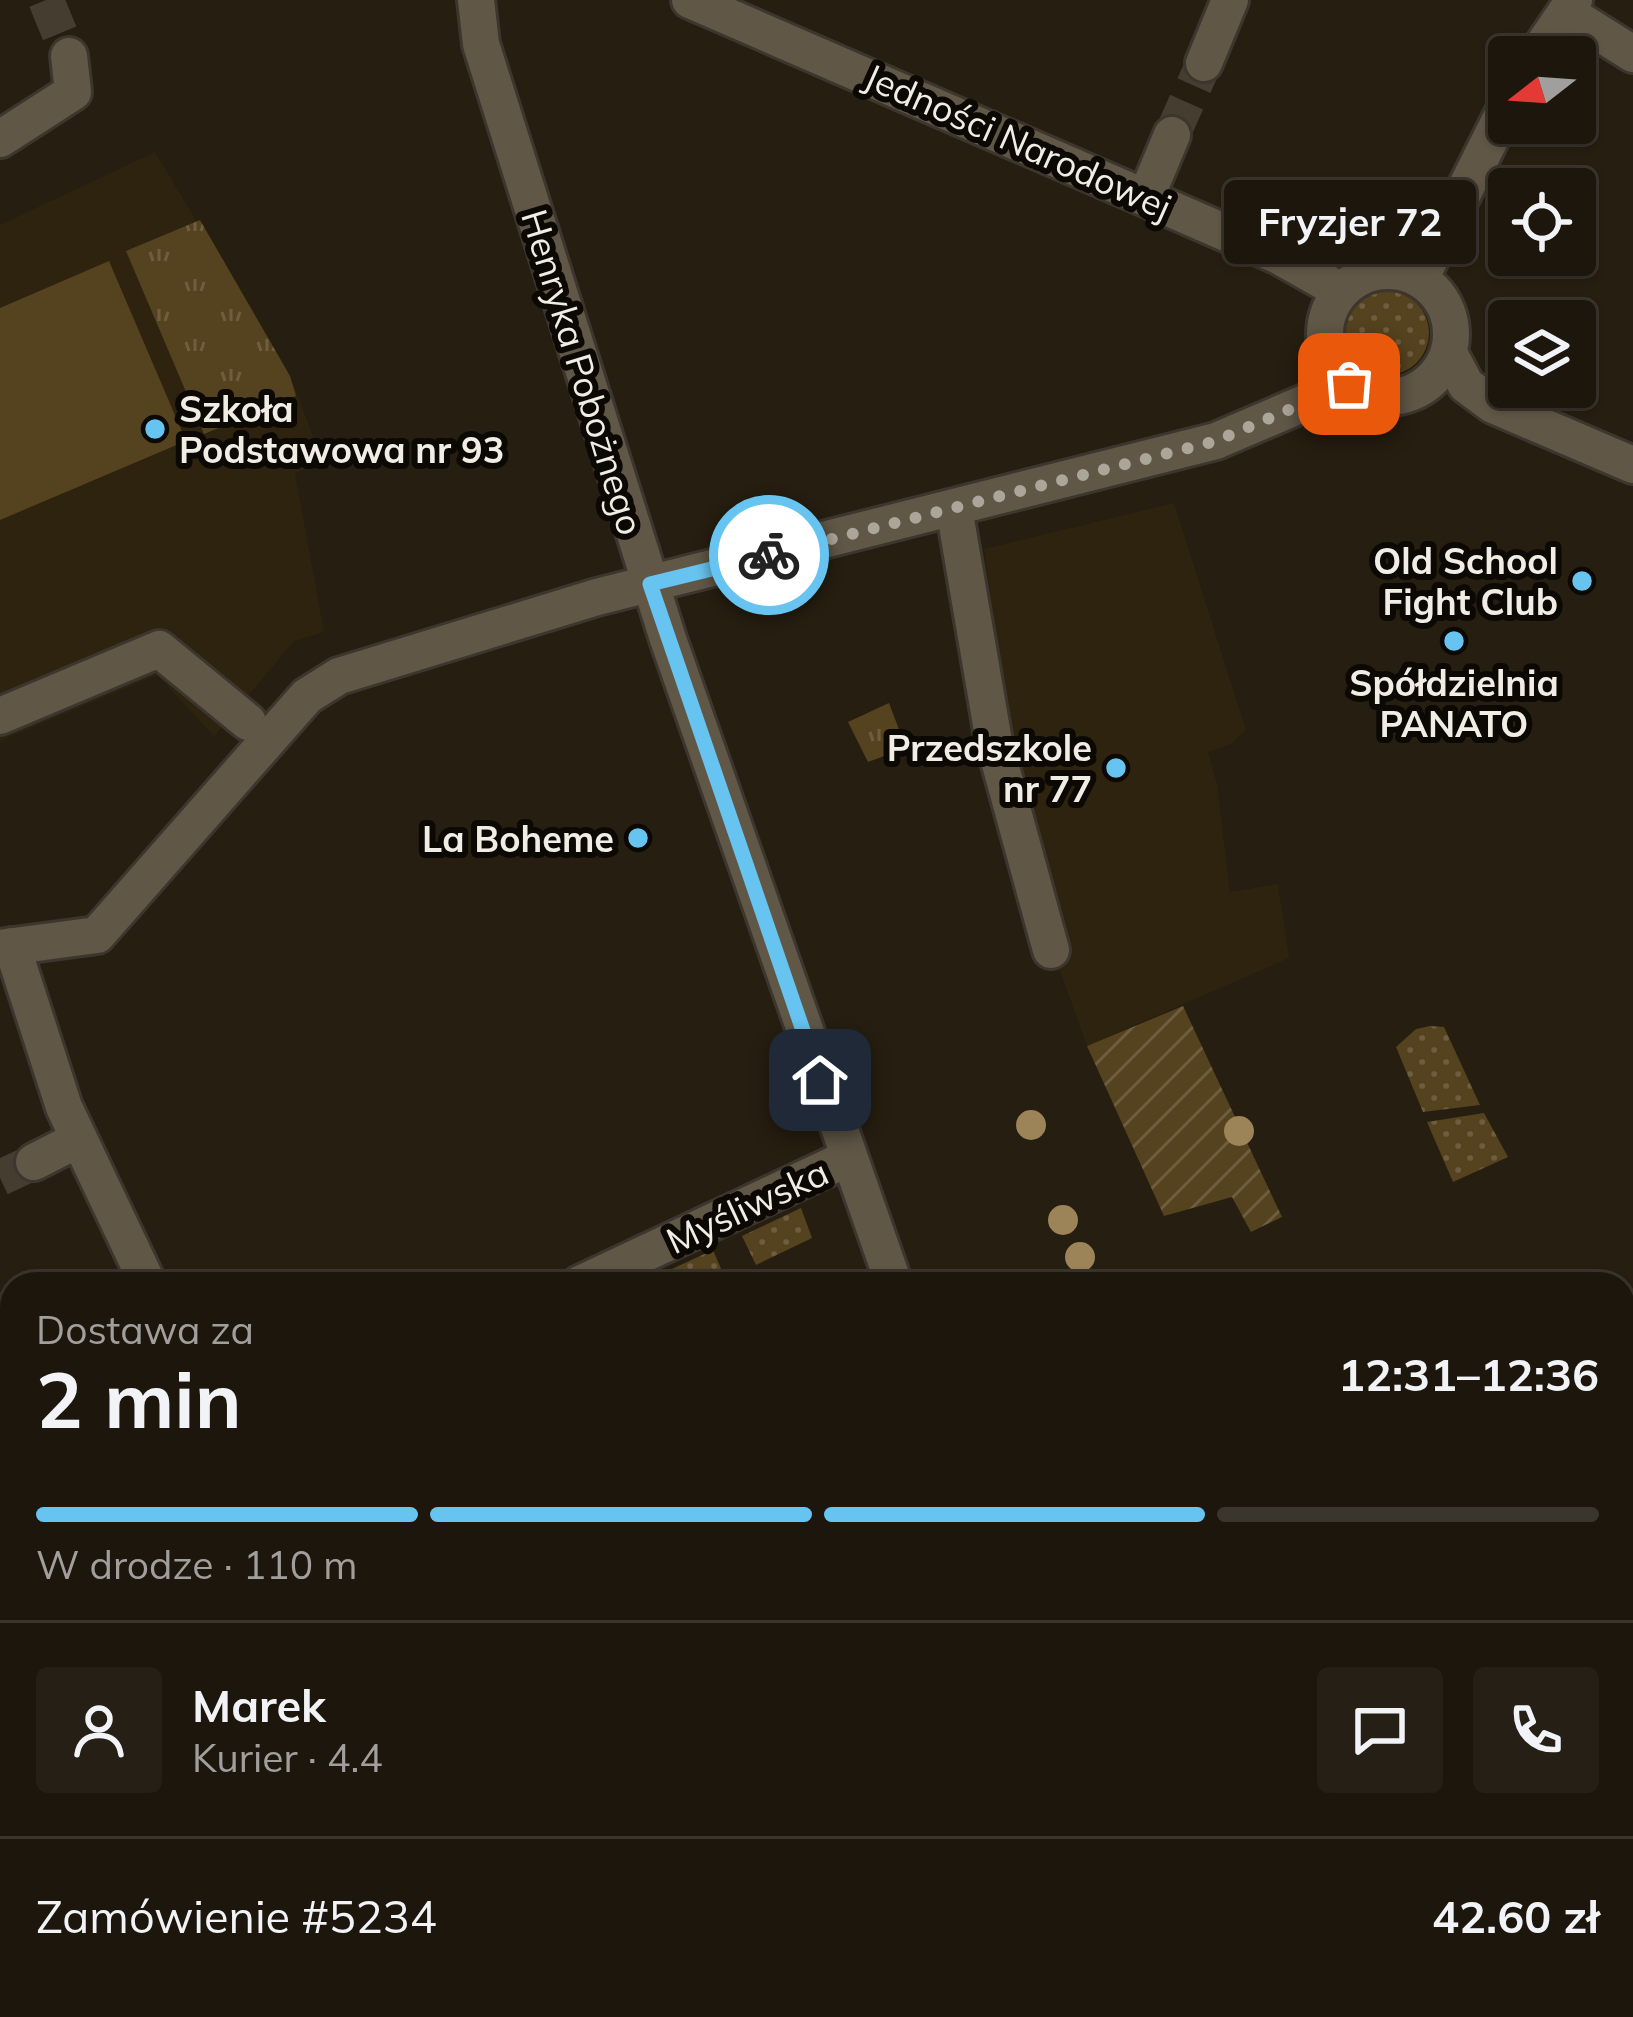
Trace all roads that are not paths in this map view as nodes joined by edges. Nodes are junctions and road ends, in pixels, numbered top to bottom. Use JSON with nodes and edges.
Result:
{"nodes":[{"id":1,"x":476,"y":0,"type":"edge"},
{"id":2,"x":690,"y":0,"type":"edge"},
{"id":3,"x":1230,"y":0,"type":"edge"},
{"id":4,"x":1570,"y":6,"type":"edge"},
{"id":5,"x":1549,"y":36,"type":"edge"},
{"id":6,"x":1633,"y":55,"type":"edge"},
{"id":7,"x":69,"y":56,"type":"tunnel mouth"},
{"id":8,"x":1204,"y":63,"type":"tunnel mouth"},
{"id":9,"x":1172,"y":135,"type":"tunnel mouth"},
{"id":10,"x":0,"y":140,"type":"edge"},
{"id":11,"x":1488,"y":144,"type":"edge"},
{"id":12,"x":1146,"y":197,"type":"junction"},
{"id":13,"x":1420,"y":279,"type":"junction"},
{"id":14,"x":1341,"y":291,"type":"junction"},
{"id":15,"x":1449,"y":353,"type":"junction"},
{"id":16,"x":1349,"y":384,"type":"junction"},
{"id":17,"x":1633,"y":465,"type":"edge"},
{"id":18,"x":954,"y":508,"type":"junction"},
{"id":19,"x":650,"y":584,"type":"junction"},
{"id":20,"x":0,"y":716,"type":"edge"},
{"id":21,"x":248,"y":722,"type":"dead end"},
{"id":22,"x":6,"y":947,"type":"edge"},
{"id":23,"x":1051,"y":950,"type":"dead end"},
{"id":24,"x":79,"y":1139,"type":"junction"},
{"id":25,"x":848,"y":1158,"type":"junction"},
{"id":26,"x":34,"y":1162,"type":"tunnel mouth"},
{"id":27,"x":142,"y":1272,"type":"edge"},
{"id":28,"x":606,"y":1272,"type":"edge"},
{"id":29,"x":890,"y":1272,"type":"edge"}],
"edges":[{"from":1,"to":19,"type":"street","name":"Henryka Pobożnego"},
{"from":2,"to":12,"type":"street","name":"Jedności Narodowej"},
{"from":3,"to":8,"type":"street"},
{"from":4,"to":5,"type":"street"},
{"from":4,"to":6,"type":"street"},
{"from":7,"to":10,"type":"street"},
{"from":9,"to":12,"type":"street"},
{"from":11,"to":13,"type":"street"},
{"from":12,"to":14,"type":"street","name":"Jedności Narodowej"},
{"from":13,"to":14,"type":"street"},
{"from":13,"to":15,"type":"street"},
{"from":14,"to":16,"type":"street"},
{"from":15,"to":16,"type":"street"},
{"from":15,"to":17,"type":"street"},
{"from":16,"to":18,"type":"street"},
{"from":18,"to":19,"type":"street"},
{"from":18,"to":23,"type":"street"},
{"from":19,"to":22,"type":"street"},
{"from":19,"to":25,"type":"street","name":"Henryka Pobożnego"},
{"from":20,"to":21,"type":"street"},
{"from":22,"to":24,"type":"street"},
{"from":24,"to":26,"type":"street"},
{"from":24,"to":27,"type":"street"},
{"from":25,"to":28,"type":"street","name":"Myśliwska"},
{"from":25,"to":29,"type":"street","name":"Henryka Pobożnego"}]}
